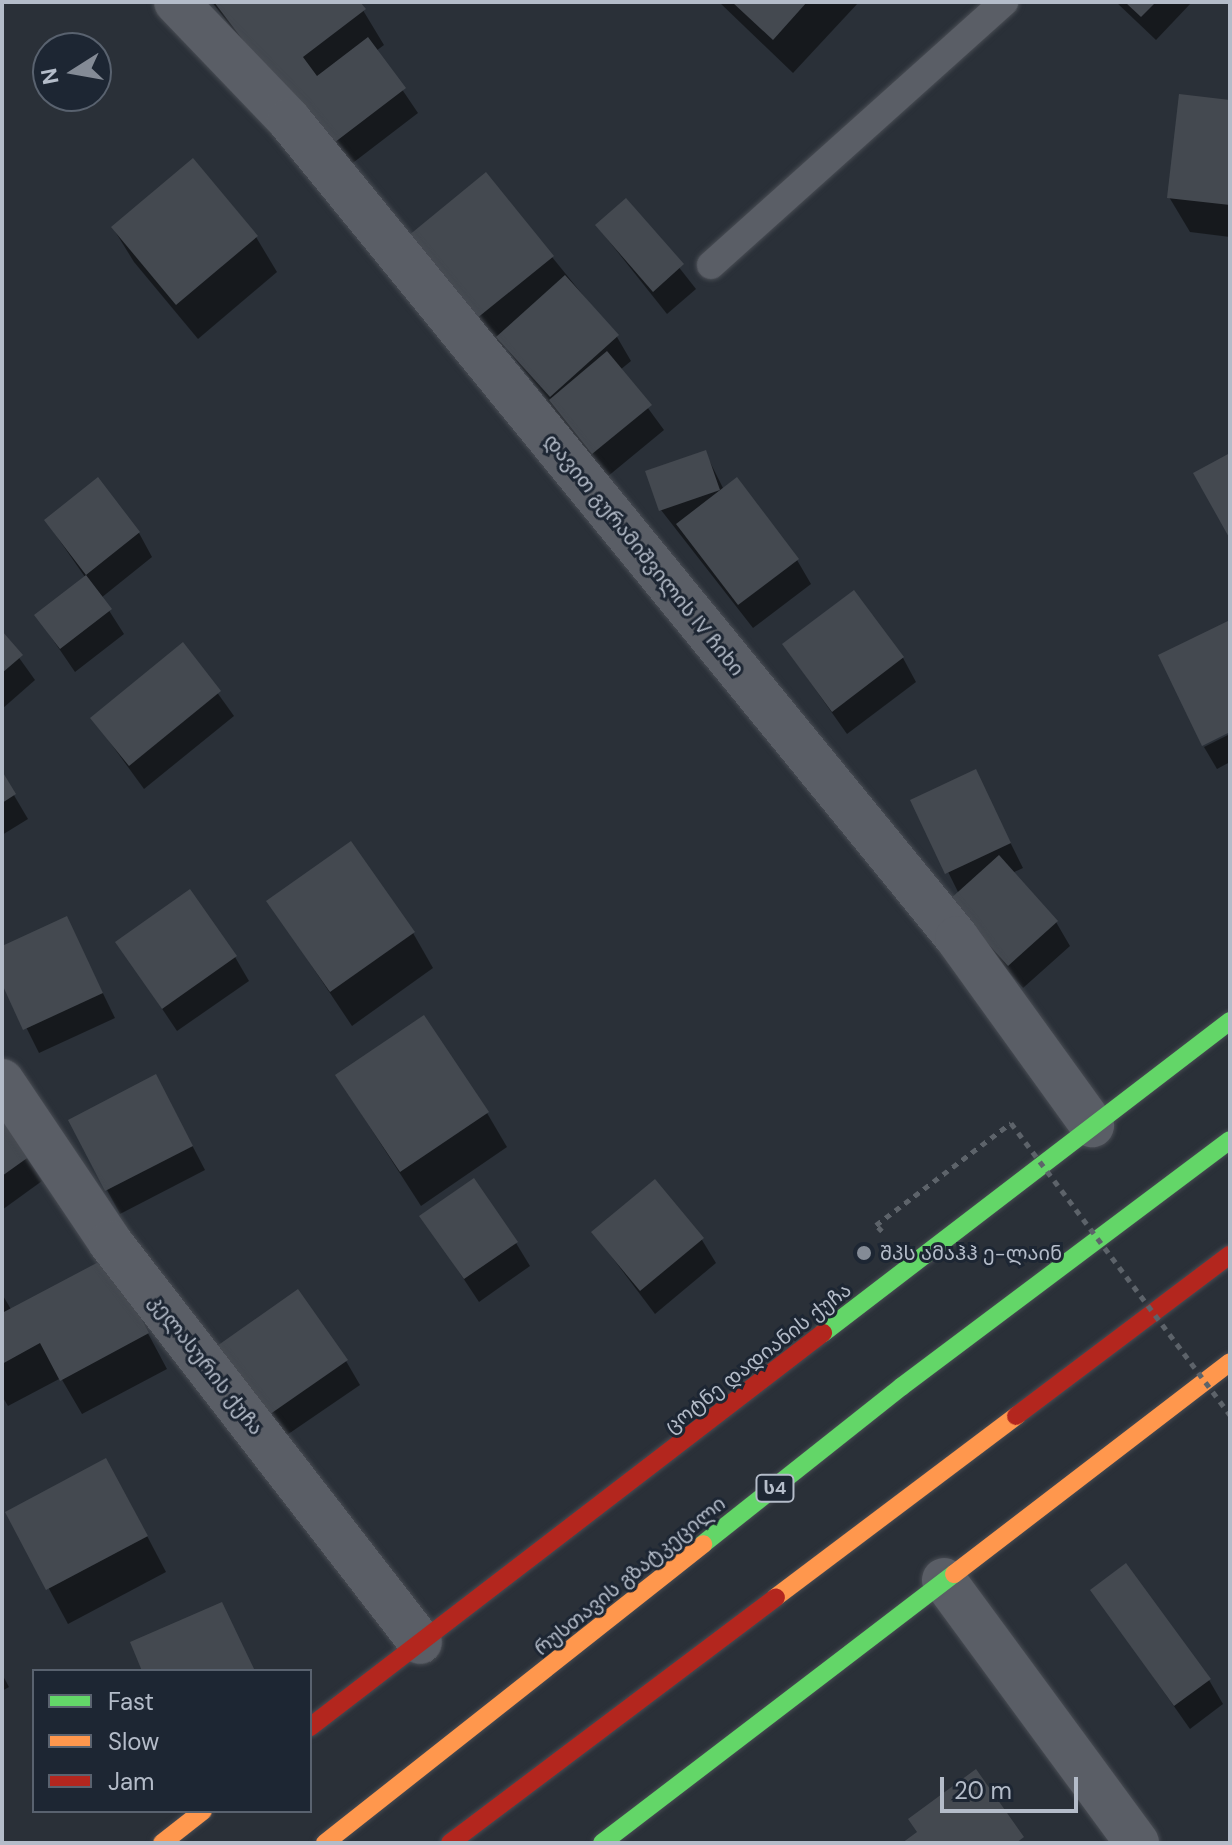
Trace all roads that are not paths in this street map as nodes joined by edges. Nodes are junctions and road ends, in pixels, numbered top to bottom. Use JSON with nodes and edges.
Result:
{"nodes":[{"id":1,"x":176,"y":2,"type":"edge"},
{"id":2,"x":1004,"y":2,"type":"edge"},
{"id":3,"x":711,"y":265,"type":"dead end"},
{"id":4,"x":1230,"y":1021,"type":"edge"},
{"id":5,"x":2,"y":1081,"type":"edge"},
{"id":6,"x":1092,"y":1125,"type":"junction"},
{"id":7,"x":1230,"y":1140,"type":"edge"},
{"id":8,"x":1230,"y":1255,"type":"edge"},
{"id":9,"x":1230,"y":1362,"type":"edge"},
{"id":10,"x":944,"y":1580,"type":"junction"},
{"id":11,"x":420,"y":1642,"type":"junction"},
{"id":12,"x":312,"y":1725,"type":"edge"},
{"id":13,"x":200,"y":1813,"type":"edge"},
{"id":14,"x":1134,"y":1842,"type":"edge"},
{"id":15,"x":162,"y":1843,"type":"edge"},
{"id":16,"x":325,"y":1843,"type":"edge"},
{"id":17,"x":450,"y":1843,"type":"edge"},
{"id":18,"x":602,"y":1843,"type":"edge"}],
"edges":[{"from":1,"to":6,"type":"street","name":"დავით გურამიშვილის IV ჩიხი"},
{"from":2,"to":3,"type":"lane"},
{"from":4,"to":6,"type":"main road","name":"ცოტნე დადიანის ქუჩა"},
{"from":5,"to":11,"type":"street","name":"კელასურის ქუჩა"},
{"from":6,"to":11,"type":"main road","name":"ცოტნე დადიანის ქუჩა"},
{"from":7,"to":16,"type":"main road","name":"რუსთავის გზატკეცილი","number":"ს4"},
{"from":8,"to":17,"type":"main road"},
{"from":9,"to":10,"type":"main road"},
{"from":10,"to":14,"type":"street"},
{"from":10,"to":18,"type":"main road"},
{"from":11,"to":12,"type":"main road","name":"ცოტნე დადიანის ქუჩა"},
{"from":13,"to":15,"type":"main road"}]}
